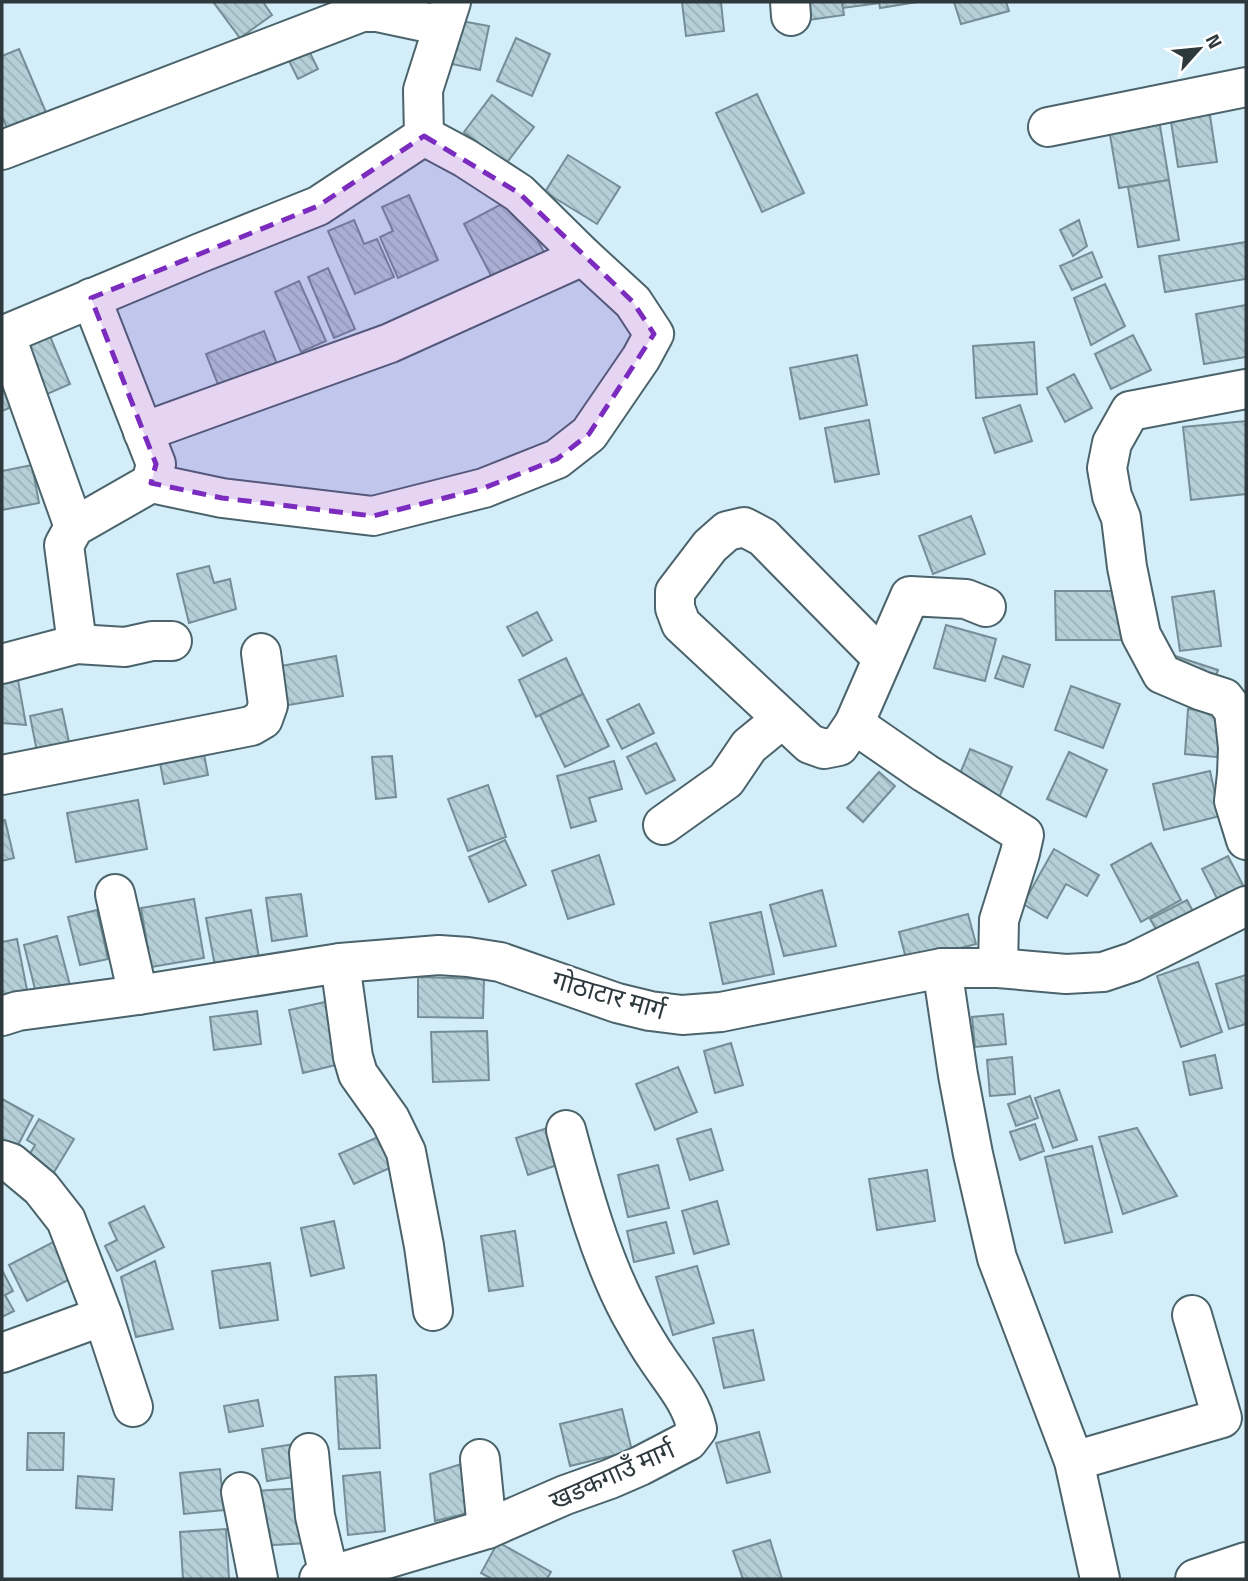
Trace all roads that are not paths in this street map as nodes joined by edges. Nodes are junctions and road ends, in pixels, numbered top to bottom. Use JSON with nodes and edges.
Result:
{"nodes":[{"id":1,"x":447,"y":14,"type":"edge"},
{"id":2,"x":1246,"y":87,"type":"edge"},
{"id":3,"x":1048,"y":127,"type":"dead end"},
{"id":4,"x":424,"y":136,"type":"junction"},
{"id":5,"x":2,"y":150,"type":"edge"},
{"id":6,"x":583,"y":256,"type":"junction"},
{"id":7,"x":91,"y":298,"type":"junction"},
{"id":8,"x":4,"y":335,"type":"edge"},
{"id":9,"x":1246,"y":389,"type":"edge"},
{"id":10,"x":143,"y":432,"type":"junction"},
{"id":11,"x":151,"y":483,"type":"junction"},
{"id":12,"x":74,"y":527,"type":"junction"},
{"id":13,"x":986,"y":607,"type":"dead end"},
{"id":14,"x":172,"y":641,"type":"dead end"},
{"id":15,"x":77,"y":644,"type":"junction"},
{"id":16,"x":261,"y":653,"type":"dead end"},
{"id":17,"x":882,"y":658,"type":"junction"},
{"id":18,"x":2,"y":664,"type":"edge"},
{"id":19,"x":782,"y":719,"type":"junction"},
{"id":20,"x":854,"y":724,"type":"junction"},
{"id":21,"x":2,"y":775,"type":"edge"},
{"id":22,"x":663,"y":825,"type":"dead end"},
{"id":23,"x":1246,"y":840,"type":"edge"},
{"id":24,"x":115,"y":894,"type":"dead end"},
{"id":25,"x":1246,"y":906,"type":"edge"},
{"id":26,"x":341,"y":962,"type":"junction"},
{"id":27,"x":942,"y":968,"type":"junction"},
{"id":28,"x":998,"y":968,"type":"junction"},
{"id":29,"x":138,"y":995,"type":"junction"},
{"id":30,"x":2,"y":1016,"type":"edge"},
{"id":31,"x":566,"y":1130,"type":"dead end"},
{"id":32,"x":2,"y":1160,"type":"edge"},
{"id":33,"x":433,"y":1311,"type":"dead end"},
{"id":34,"x":1192,"y":1315,"type":"dead end"},
{"id":35,"x":103,"y":1316,"type":"junction"},
{"id":36,"x":2,"y":1353,"type":"edge"},
{"id":37,"x":133,"y":1407,"type":"dead end"},
{"id":38,"x":309,"y":1453,"type":"dead end"},
{"id":39,"x":480,"y":1459,"type":"dead end"},
{"id":40,"x":1074,"y":1461,"type":"junction"},
{"id":41,"x":241,"y":1492,"type":"dead end"},
{"id":42,"x":487,"y":1529,"type":"junction"},
{"id":43,"x":1246,"y":1562,"type":"edge"},
{"id":44,"x":324,"y":1577,"type":"edge"},
{"id":45,"x":258,"y":1579,"type":"edge"},
{"id":46,"x":1100,"y":1579,"type":"edge"},
{"id":47,"x":1195,"y":1579,"type":"edge"}],
"edges":[{"from":1,"to":4,"type":"street"},
{"from":1,"to":5,"type":"street"},
{"from":2,"to":3,"type":"street"},
{"from":4,"to":6,"type":"street"},
{"from":4,"to":7,"type":"street"},
{"from":6,"to":10,"type":"street"},
{"from":6,"to":11,"type":"street"},
{"from":7,"to":8,"type":"street"},
{"from":7,"to":10,"type":"street"},
{"from":8,"to":12,"type":"street"},
{"from":9,"to":23,"type":"street"},
{"from":10,"to":11,"type":"street"},
{"from":11,"to":12,"type":"street"},
{"from":12,"to":15,"type":"street"},
{"from":13,"to":17,"type":"street"},
{"from":14,"to":15,"type":"street"},
{"from":15,"to":18,"type":"street"},
{"from":16,"to":21,"type":"street"},
{"from":17,"to":19,"type":"street"},
{"from":17,"to":20,"type":"street"},
{"from":19,"to":20,"type":"street"},
{"from":19,"to":22,"type":"street"},
{"from":20,"to":28,"type":"street"},
{"from":24,"to":29,"type":"street"},
{"from":25,"to":28,"type":"street","name":"गोठाटार मार्ग"},
{"from":26,"to":27,"type":"street","name":"गोठाटार मार्ग"},
{"from":26,"to":29,"type":"street","name":"गोठाटार मार्ग"},
{"from":26,"to":33,"type":"street"},
{"from":27,"to":28,"type":"street","name":"गोठाटार मार्ग"},
{"from":27,"to":40,"type":"street"},
{"from":29,"to":30,"type":"street","name":"गोठाटार मार्ग"},
{"from":31,"to":42,"type":"street","name":"खडकगाउँ मार्ग"},
{"from":32,"to":35,"type":"street"},
{"from":34,"to":40,"type":"street"},
{"from":35,"to":36,"type":"street"},
{"from":35,"to":37,"type":"street"},
{"from":38,"to":44,"type":"street","name":"खडकगाउँ मार्ग"},
{"from":39,"to":42,"type":"street"},
{"from":40,"to":46,"type":"street"},
{"from":41,"to":45,"type":"street"},
{"from":42,"to":44,"type":"street","name":"खडकगाउँ मार्ग"},
{"from":43,"to":47,"type":"street"}]}
